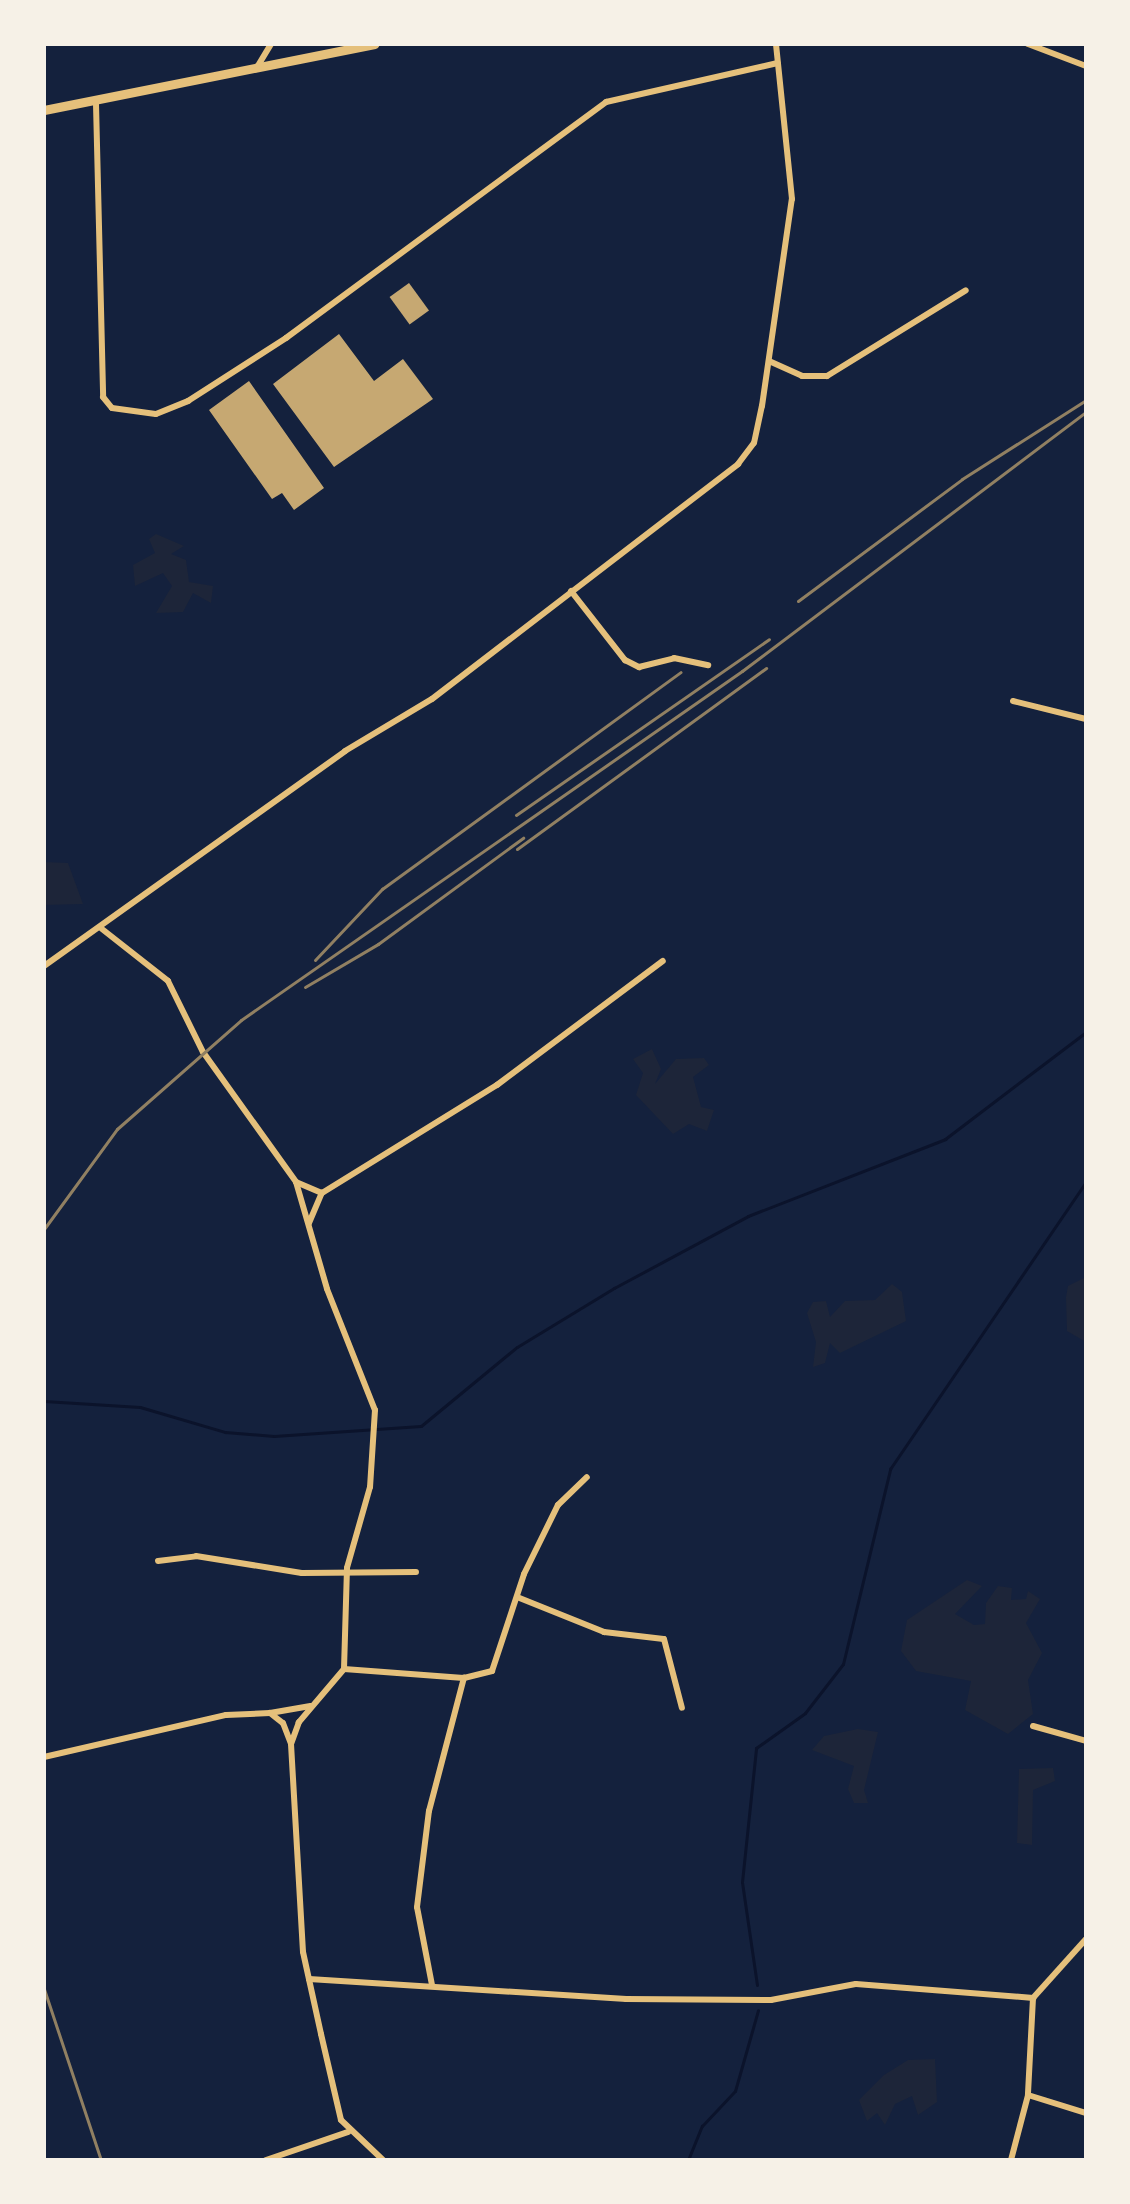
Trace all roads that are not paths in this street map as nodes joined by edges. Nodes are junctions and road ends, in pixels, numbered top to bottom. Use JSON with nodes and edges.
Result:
{"nodes":[{"id":1,"x":271,"y":44,"type":"edge"},
{"id":2,"x":374,"y":44,"type":"edge"},
{"id":3,"x":776,"y":44,"type":"edge"},
{"id":4,"x":1028,"y":44,"type":"edge"},
{"id":5,"x":778,"y":63,"type":"junction"},
{"id":6,"x":1086,"y":66,"type":"edge"},
{"id":7,"x":254,"y":72,"type":"junction"},
{"id":8,"x":96,"y":104,"type":"junction"},
{"id":9,"x":44,"y":110,"type":"edge"},
{"id":10,"x":966,"y":290,"type":"dead end"},
{"id":11,"x":769,"y":361,"type":"junction"},
{"id":12,"x":571,"y":591,"type":"junction"},
{"id":13,"x":708,"y":665,"type":"dead end"},
{"id":14,"x":1013,"y":701,"type":"dead end"},
{"id":15,"x":1086,"y":719,"type":"edge"},
{"id":16,"x":102,"y":929,"type":"junction"},
{"id":17,"x":663,"y":961,"type":"dead end"},
{"id":18,"x":44,"y":966,"type":"edge"},
{"id":19,"x":296,"y":1182,"type":"junction"},
{"id":20,"x":322,"y":1193,"type":"junction"},
{"id":21,"x":309,"y":1223,"type":"junction"},
{"id":22,"x":587,"y":1477,"type":"dead end"},
{"id":23,"x":158,"y":1561,"type":"dead end"},
{"id":24,"x":347,"y":1568,"type":"junction"},
{"id":25,"x":416,"y":1572,"type":"dead end"},
{"id":26,"x":517,"y":1597,"type":"junction"},
{"id":27,"x":344,"y":1669,"type":"junction"},
{"id":28,"x":464,"y":1678,"type":"junction"},
{"id":29,"x":313,"y":1705,"type":"junction"},
{"id":30,"x":682,"y":1708,"type":"dead end"},
{"id":31,"x":270,"y":1713,"type":"junction"},
{"id":32,"x":1033,"y":1726,"type":"dead end"},
{"id":33,"x":1086,"y":1741,"type":"edge"},
{"id":34,"x":291,"y":1744,"type":"junction"},
{"id":35,"x":44,"y":1757,"type":"edge"},
{"id":36,"x":1086,"y":1939,"type":"edge"},
{"id":37,"x":309,"y":1979,"type":"junction"},
{"id":38,"x":432,"y":1985,"type":"junction"},
{"id":39,"x":1033,"y":1998,"type":"junction"},
{"id":40,"x":1028,"y":2095,"type":"junction"},
{"id":41,"x":1086,"y":2113,"type":"edge"},
{"id":42,"x":348,"y":2132,"type":"junction"},
{"id":43,"x":266,"y":2160,"type":"edge"},
{"id":44,"x":383,"y":2160,"type":"edge"},
{"id":45,"x":1011,"y":2160,"type":"edge"}],
"edges":[{"from":1,"to":7,"type":"street"},
{"from":2,"to":7,"type":"main road"},
{"from":3,"to":5,"type":"street"},
{"from":4,"to":6,"type":"street"},
{"from":5,"to":8,"type":"street"},
{"from":5,"to":11,"type":"street"},
{"from":7,"to":8,"type":"main road"},
{"from":8,"to":9,"type":"main road"},
{"from":10,"to":11,"type":"street"},
{"from":11,"to":12,"type":"street"},
{"from":12,"to":13,"type":"street"},
{"from":12,"to":16,"type":"street"},
{"from":14,"to":15,"type":"street"},
{"from":16,"to":18,"type":"street"},
{"from":16,"to":19,"type":"street"},
{"from":17,"to":20,"type":"street"},
{"from":19,"to":20,"type":"street"},
{"from":19,"to":21,"type":"street"},
{"from":20,"to":21,"type":"street"},
{"from":21,"to":24,"type":"street"},
{"from":22,"to":26,"type":"street"},
{"from":23,"to":24,"type":"street"},
{"from":24,"to":25,"type":"street"},
{"from":24,"to":27,"type":"street"},
{"from":26,"to":28,"type":"street"},
{"from":26,"to":30,"type":"street"},
{"from":27,"to":28,"type":"street"},
{"from":27,"to":29,"type":"street"},
{"from":28,"to":38,"type":"street"},
{"from":29,"to":31,"type":"street"},
{"from":29,"to":34,"type":"street"},
{"from":31,"to":34,"type":"street"},
{"from":31,"to":35,"type":"street"},
{"from":32,"to":33,"type":"street"},
{"from":34,"to":37,"type":"street"},
{"from":36,"to":39,"type":"street"},
{"from":37,"to":38,"type":"street"},
{"from":37,"to":42,"type":"street"},
{"from":38,"to":39,"type":"street"},
{"from":39,"to":40,"type":"street"},
{"from":40,"to":41,"type":"street"},
{"from":40,"to":45,"type":"street"},
{"from":42,"to":43,"type":"street"},
{"from":42,"to":44,"type":"street"}]}
